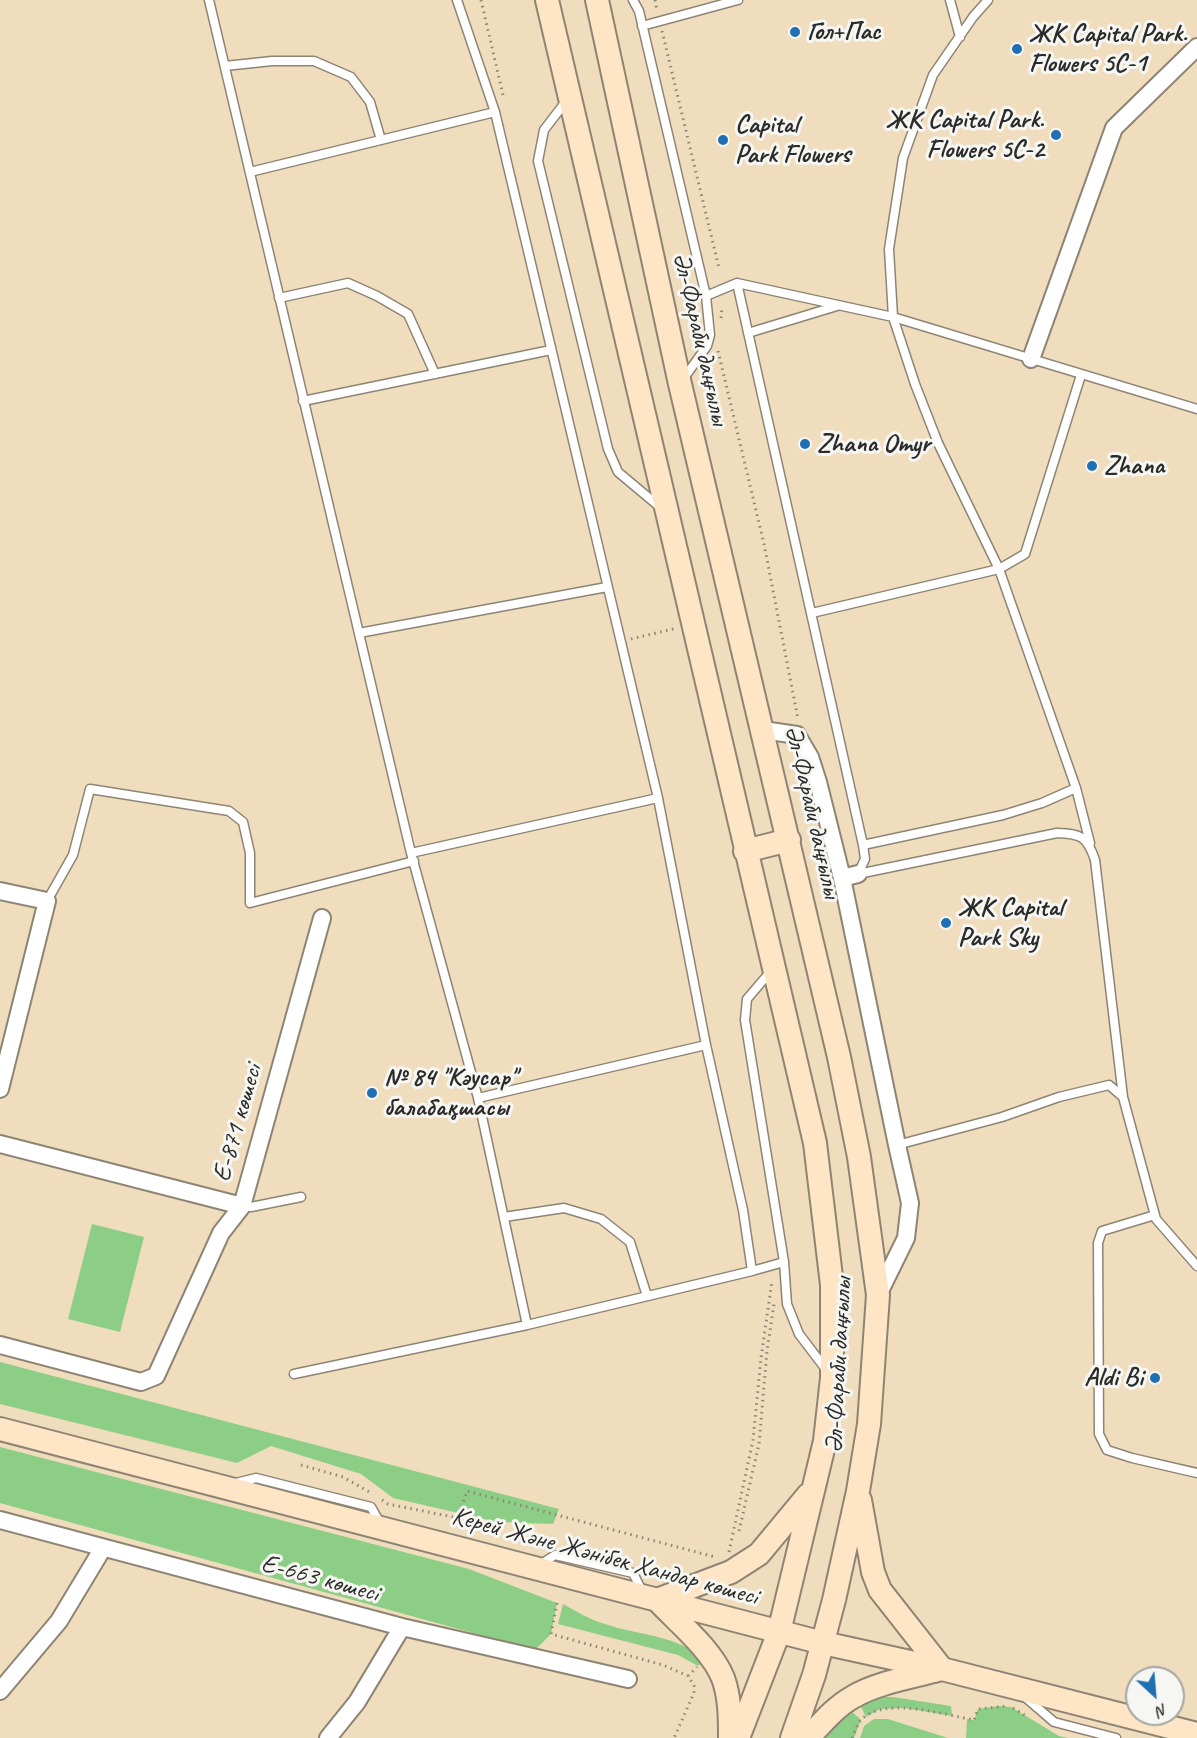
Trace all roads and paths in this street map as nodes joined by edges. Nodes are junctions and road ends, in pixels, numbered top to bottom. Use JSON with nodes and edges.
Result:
{"nodes":[{"id":1,"x":209,"y":0,"type":"edge"},
{"id":2,"x":457,"y":0,"type":"edge"},
{"id":3,"x":547,"y":0,"type":"edge"},
{"id":4,"x":597,"y":0,"type":"edge"},
{"id":5,"x":633,"y":0,"type":"edge"},
{"id":6,"x":655,"y":0,"type":"edge"},
{"id":7,"x":738,"y":0,"type":"edge"},
{"id":8,"x":950,"y":0,"type":"edge"},
{"id":9,"x":988,"y":0,"type":"edge"},
{"id":10,"x":660,"y":21,"type":"junction"},
{"id":11,"x":642,"y":26,"type":"junction"},
{"id":12,"x":960,"y":37,"type":"junction"},
{"id":13,"x":1197,"y":47,"type":"edge"},
{"id":14,"x":225,"y":66,"type":"junction"},
{"id":15,"x":569,"y":98,"type":"junction"},
{"id":16,"x":495,"y":112,"type":"junction"},
{"id":17,"x":381,"y":140,"type":"junction"},
{"id":18,"x":250,"y":172,"type":"junction"},
{"id":19,"x":718,"y":268,"type":"dead end"},
{"id":20,"x":737,"y":283,"type":"junction"},
{"id":21,"x":706,"y":296,"type":"junction"},
{"id":22,"x":279,"y":298,"type":"junction"},
{"id":23,"x":839,"y":305,"type":"junction"},
{"id":24,"x":722,"y":308,"type":"dead end"},
{"id":25,"x":893,"y":317,"type":"junction"},
{"id":26,"x":721,"y":326,"type":"dead end"},
{"id":27,"x":748,"y":333,"type":"junction"},
{"id":28,"x":721,"y":345,"type":"dead end"},
{"id":29,"x":551,"y":350,"type":"junction"},
{"id":30,"x":1031,"y":359,"type":"junction"},
{"id":31,"x":435,"y":374,"type":"junction"},
{"id":32,"x":1081,"y":375,"type":"junction"},
{"id":33,"x":680,"y":384,"type":"junction"},
{"id":34,"x":303,"y":401,"type":"junction"},
{"id":35,"x":1197,"y":409,"type":"edge"},
{"id":36,"x":666,"y":512,"type":"junction"},
{"id":37,"x":999,"y":569,"type":"junction"},
{"id":38,"x":607,"y":587,"type":"junction"},
{"id":39,"x":812,"y":613,"type":"junction"},
{"id":40,"x":359,"y":633,"type":"junction"},
{"id":41,"x":763,"y":730,"type":"junction"},
{"id":42,"x":804,"y":747,"type":"junction"},
{"id":43,"x":1076,"y":788,"type":"junction"},
{"id":44,"x":658,"y":798,"type":"junction"},
{"id":45,"x":789,"y":840,"type":"junction"},
{"id":46,"x":1089,"y":843,"type":"junction"},
{"id":47,"x":864,"y":845,"type":"junction"},
{"id":48,"x":745,"y":851,"type":"junction"},
{"id":49,"x":413,"y":857,"type":"junction"},
{"id":50,"x":850,"y":876,"type":"junction"},
{"id":51,"x":0,"y":891,"type":"edge"},
{"id":52,"x":47,"y":901,"type":"junction"},
{"id":53,"x":322,"y":918,"type":"dead end"},
{"id":54,"x":773,"y":968,"type":"junction"},
{"id":55,"x":706,"y":1045,"type":"junction"},
{"id":56,"x":0,"y":1089,"type":"edge"},
{"id":57,"x":1123,"y":1097,"type":"junction"},
{"id":58,"x":478,"y":1098,"type":"junction"},
{"id":59,"x":0,"y":1144,"type":"edge"},
{"id":60,"x":897,"y":1145,"type":"junction"},
{"id":61,"x":302,"y":1197,"type":"dead end"},
{"id":62,"x":242,"y":1206,"type":"junction"},
{"id":63,"x":1155,"y":1215,"type":"junction"},
{"id":64,"x":504,"y":1217,"type":"junction"},
{"id":65,"x":781,"y":1263,"type":"junction"},
{"id":66,"x":1197,"y":1266,"type":"edge"},
{"id":67,"x":752,"y":1271,"type":"junction"},
{"id":68,"x":878,"y":1295,"type":"junction"},
{"id":69,"x":647,"y":1296,"type":"junction"},
{"id":70,"x":775,"y":1299,"type":"dead end"},
{"id":71,"x":527,"y":1325,"type":"junction"},
{"id":72,"x":0,"y":1345,"type":"edge"},
{"id":73,"x":294,"y":1374,"type":"dead end"},
{"id":74,"x":832,"y":1378,"type":"junction"},
{"id":75,"x":0,"y":1429,"type":"edge"},
{"id":76,"x":301,"y":1465,"type":"dead end"},
{"id":77,"x":1197,"y":1473,"type":"edge"},
{"id":78,"x":813,"y":1489,"type":"junction"},
{"id":79,"x":858,"y":1491,"type":"junction"},
{"id":80,"x":0,"y":1520,"type":"edge"},
{"id":81,"x":739,"y":1531,"type":"dead end"},
{"id":82,"x":103,"y":1548,"type":"junction"},
{"id":83,"x":716,"y":1557,"type":"dead end"},
{"id":84,"x":727,"y":1560,"type":"dead end"},
{"id":85,"x":651,"y":1598,"type":"junction"},
{"id":86,"x":557,"y":1604,"type":"dead end"},
{"id":87,"x":402,"y":1627,"type":"junction"},
{"id":88,"x":779,"y":1632,"type":"junction"},
{"id":89,"x":551,"y":1634,"type":"dead end"},
{"id":90,"x":823,"y":1643,"type":"junction"},
{"id":91,"x":942,"y":1669,"type":"junction"},
{"id":92,"x":628,"y":1679,"type":"dead end"},
{"id":93,"x":1013,"y":1687,"type":"junction"},
{"id":94,"x":0,"y":1690,"type":"edge"},
{"id":95,"x":1030,"y":1718,"type":"dead end"},
{"id":96,"x":1190,"y":1735,"type":"edge"},
{"id":97,"x":328,"y":1738,"type":"edge"},
{"id":98,"x":730,"y":1738,"type":"edge"},
{"id":99,"x":738,"y":1738,"type":"edge"},
{"id":100,"x":792,"y":1738,"type":"edge"},
{"id":101,"x":808,"y":1738,"type":"edge"},
{"id":102,"x":852,"y":1738,"type":"edge"},
{"id":103,"x":1116,"y":1738,"type":"edge"}],
"edges":[{"from":1,"to":14,"type":"lane"},
{"from":2,"to":16,"type":"lane"},
{"from":3,"to":15,"type":"main road","name":"Әл-Фараби даңғылы"},
{"from":4,"to":33,"type":"main road","name":"Әл-Фараби даңғылы"},
{"from":5,"to":11,"type":"lane"},
{"from":6,"to":10,"type":"path"},
{"from":7,"to":10,"type":"lane"},
{"from":8,"to":12,"type":"lane"},
{"from":9,"to":12,"type":"lane"},
{"from":10,"to":11,"type":"lane"},
{"from":10,"to":19,"type":"path"},
{"from":11,"to":21,"type":"lane"},
{"from":12,"to":25,"type":"lane"},
{"from":13,"to":30,"type":"street"},
{"from":14,"to":17,"type":"lane"},
{"from":14,"to":18,"type":"lane"},
{"from":15,"to":36,"type":"main road","name":"Әл-Фараби даңғылы"},
{"from":15,"to":36,"type":"lane"},
{"from":16,"to":17,"type":"lane"},
{"from":16,"to":29,"type":"lane"},
{"from":17,"to":18,"type":"lane"},
{"from":18,"to":22,"type":"lane"},
{"from":20,"to":21,"type":"lane"},
{"from":20,"to":23,"type":"lane"},
{"from":20,"to":27,"type":"lane"},
{"from":21,"to":33,"type":"lane"},
{"from":22,"to":31,"type":"lane"},
{"from":22,"to":34,"type":"lane"},
{"from":23,"to":25,"type":"lane"},
{"from":23,"to":27,"type":"lane"},
{"from":24,"to":26,"type":"path"},
{"from":25,"to":30,"type":"lane"},
{"from":25,"to":37,"type":"lane"},
{"from":27,"to":39,"type":"lane"},
{"from":28,"to":42,"type":"path"},
{"from":29,"to":31,"type":"lane"},
{"from":29,"to":38,"type":"lane"},
{"from":30,"to":32,"type":"lane"},
{"from":31,"to":34,"type":"lane"},
{"from":32,"to":35,"type":"lane"},
{"from":32,"to":37,"type":"lane"},
{"from":33,"to":41,"type":"main road","name":"Әл-Фараби даңғылы"},
{"from":34,"to":40,"type":"lane"},
{"from":36,"to":48,"type":"main road","name":"Әл-Фараби даңғылы"},
{"from":37,"to":39,"type":"lane"},
{"from":37,"to":43,"type":"lane"},
{"from":38,"to":40,"type":"lane"},
{"from":38,"to":44,"type":"lane"},
{"from":39,"to":47,"type":"lane"},
{"from":40,"to":49,"type":"lane"},
{"from":41,"to":42,"type":"street"},
{"from":41,"to":45,"type":"main road","name":"Әл-Фараби даңғылы"},
{"from":42,"to":50,"type":"street"},
{"from":43,"to":46,"type":"lane"},
{"from":43,"to":47,"type":"lane"},
{"from":44,"to":49,"type":"lane"},
{"from":44,"to":55,"type":"lane"},
{"from":45,"to":48,"type":"main road"},
{"from":45,"to":68,"type":"main road","name":"Әл-Фараби даңғылы"},
{"from":46,"to":50,"type":"lane"},
{"from":46,"to":57,"type":"lane"},
{"from":47,"to":50,"type":"lane"},
{"from":48,"to":54,"type":"main road","name":"Әл-Фараби даңғылы"},
{"from":49,"to":52,"type":"lane"},
{"from":49,"to":58,"type":"lane"},
{"from":50,"to":60,"type":"street"},
{"from":51,"to":52,"type":"street"},
{"from":52,"to":56,"type":"street"},
{"from":53,"to":62,"type":"street","name":"Е-871 көшесі"},
{"from":54,"to":65,"type":"lane"},
{"from":54,"to":74,"type":"main road","name":"Әл-Фараби даңғылы"},
{"from":55,"to":58,"type":"lane"},
{"from":55,"to":67,"type":"lane"},
{"from":57,"to":60,"type":"lane"},
{"from":57,"to":63,"type":"lane"},
{"from":58,"to":64,"type":"lane"},
{"from":59,"to":62,"type":"street","name":"Е-871 көшесі"},
{"from":60,"to":68,"type":"street"},
{"from":61,"to":62,"type":"lane"},
{"from":62,"to":72,"type":"street"},
{"from":63,"to":66,"type":"lane"},
{"from":63,"to":77,"type":"lane"},
{"from":64,"to":69,"type":"lane"},
{"from":64,"to":71,"type":"lane"},
{"from":65,"to":67,"type":"lane"},
{"from":65,"to":74,"type":"lane"},
{"from":65,"to":84,"type":"path"},
{"from":67,"to":69,"type":"lane"},
{"from":68,"to":79,"type":"main road","name":"Әл-Фараби даңғылы"},
{"from":69,"to":71,"type":"lane"},
{"from":70,"to":81,"type":"path"},
{"from":71,"to":73,"type":"lane"},
{"from":74,"to":78,"type":"main road","name":"Әл-Фараби даңғылы"},
{"from":75,"to":85,"type":"main road","name":"Керей Және Жәнібек Хандар көшесі"},
{"from":76,"to":83,"type":"path"},
{"from":78,"to":85,"type":"main road"},
{"from":78,"to":88,"type":"main road","name":"Әл-Фараби даңғылы"},
{"from":79,"to":90,"type":"main road","name":"Әл-Фараби даңғылы"},
{"from":79,"to":91,"type":"main road"},
{"from":80,"to":82,"type":"street","name":"Е-663 көшесі"},
{"from":82,"to":87,"type":"street","name":"Е-663 көшесі"},
{"from":82,"to":94,"type":"street"},
{"from":85,"to":88,"type":"main road","name":"Керей Және Жәнібек Хандар көшесі"},
{"from":85,"to":98,"type":"main road"},
{"from":86,"to":89,"type":"path"},
{"from":87,"to":92,"type":"street","name":"Е-663 көшесі"},
{"from":87,"to":97,"type":"street"},
{"from":88,"to":90,"type":"main road","name":"Керей Және Жәнібек Хандар көшесі"},
{"from":88,"to":99,"type":"main road","name":"Әл-Фараби даңғылы"},
{"from":90,"to":91,"type":"main road","name":"Керей Және Жәнібек Хандар көшесі"},
{"from":90,"to":100,"type":"main road","name":"Әл-Фараби даңғылы"},
{"from":91,"to":93,"type":"main road","name":"Керей Және Жәнібек Хандар көшесі"},
{"from":91,"to":101,"type":"main road"},
{"from":93,"to":96,"type":"main road","name":"Керей Және Жәнібек Хандар көшесі"},
{"from":93,"to":103,"type":"lane"},
{"from":95,"to":102,"type":"path"}]}
